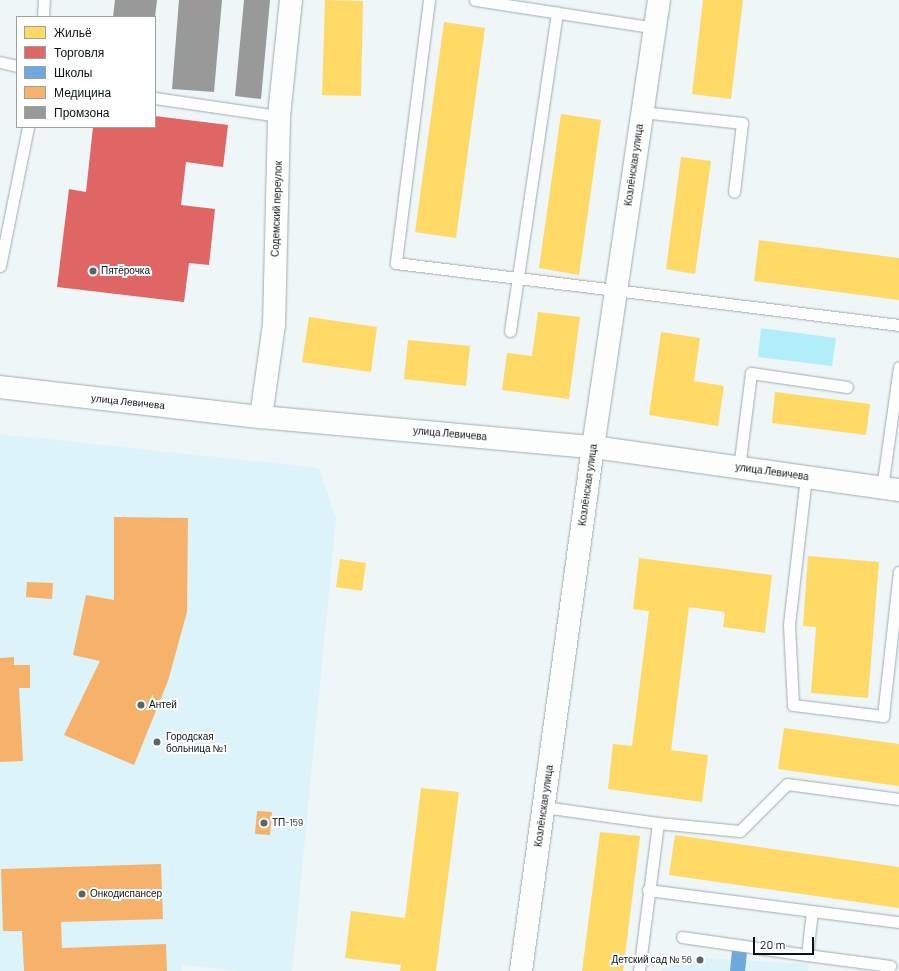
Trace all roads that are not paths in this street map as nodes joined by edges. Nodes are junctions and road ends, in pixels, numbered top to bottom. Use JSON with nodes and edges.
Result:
{"nodes":[{"id":1,"x":44,"y":0,"type":"edge"},
{"id":2,"x":290,"y":0,"type":"edge"},
{"id":3,"x":429,"y":0,"type":"edge"},
{"id":4,"x":475,"y":0,"type":"edge"},
{"id":5,"x":659,"y":0,"type":"edge"},
{"id":6,"x":557,"y":12,"type":"junction"},
{"id":7,"x":43,"y":16,"type":"edge"},
{"id":8,"x":654,"y":28,"type":"junction"},
{"id":9,"x":0,"y":62,"type":"edge"},
{"id":10,"x":16,"y":66,"type":"edge"},
{"id":11,"x":156,"y":98,"type":"edge"},
{"id":12,"x":642,"y":112,"type":"junction"},
{"id":13,"x":279,"y":116,"type":"junction"},
{"id":14,"x":28,"y":128,"type":"edge"},
{"id":15,"x":734,"y":192,"type":"dead end"},
{"id":16,"x":0,"y":266,"type":"edge"},
{"id":17,"x":518,"y":279,"type":"junction"},
{"id":18,"x":616,"y":289,"type":"junction"},
{"id":19,"x":899,"y":325,"type":"edge"},
{"id":20,"x":510,"y":331,"type":"dead end"},
{"id":21,"x":899,"y":367,"type":"edge"},
{"id":22,"x":0,"y":387,"type":"edge"},
{"id":23,"x":847,"y":387,"type":"dead end"},
{"id":24,"x":261,"y":417,"type":"junction"},
{"id":25,"x":593,"y":447,"type":"junction"},
{"id":26,"x":739,"y":468,"type":"junction"},
{"id":27,"x":806,"y":477,"type":"junction"},
{"id":28,"x":891,"y":489,"type":"edge"},
{"id":29,"x":899,"y":572,"type":"edge"},
{"id":30,"x":899,"y":799,"type":"edge"},
{"id":31,"x":544,"y":807,"type":"junction"},
{"id":32,"x":658,"y":823,"type":"junction"},
{"id":33,"x":648,"y":890,"type":"junction"},
{"id":34,"x":812,"y":911,"type":"junction"},
{"id":35,"x":899,"y":922,"type":"edge"},
{"id":36,"x":682,"y":937,"type":"dead end"},
{"id":37,"x":808,"y":955,"type":"junction"},
{"id":38,"x":890,"y":966,"type":"dead end"},
{"id":39,"x":521,"y":971,"type":"edge"},
{"id":40,"x":639,"y":971,"type":"edge"}],
"edges":[{"from":1,"to":7,"type":"lane"},
{"from":2,"to":13,"type":"street","name":"Содемский переулок"},
{"from":3,"to":17,"type":"lane"},
{"from":4,"to":6,"type":"lane"},
{"from":5,"to":8,"type":"street","name":"Козлёнская улица"},
{"from":6,"to":8,"type":"lane"},
{"from":6,"to":17,"type":"lane"},
{"from":8,"to":12,"type":"street","name":"Козлёнская улица"},
{"from":9,"to":10,"type":"lane"},
{"from":11,"to":13,"type":"lane"},
{"from":12,"to":15,"type":"lane"},
{"from":12,"to":18,"type":"street","name":"Козлёнская улица"},
{"from":13,"to":24,"type":"street","name":"Содемский переулок"},
{"from":14,"to":16,"type":"lane"},
{"from":17,"to":18,"type":"lane"},
{"from":17,"to":20,"type":"lane"},
{"from":18,"to":19,"type":"lane"},
{"from":18,"to":25,"type":"street","name":"Козлёнская улица"},
{"from":21,"to":28,"type":"lane"},
{"from":22,"to":24,"type":"street","name":"улица Левичева"},
{"from":23,"to":26,"type":"lane"},
{"from":24,"to":25,"type":"street","name":"улица Левичева"},
{"from":25,"to":26,"type":"street","name":"улица Левичева"},
{"from":25,"to":31,"type":"street","name":"Козлёнская улица"},
{"from":26,"to":27,"type":"street","name":"улица Левичева"},
{"from":27,"to":28,"type":"street","name":"улица Левичева"},
{"from":27,"to":29,"type":"lane"},
{"from":30,"to":32,"type":"lane"},
{"from":31,"to":32,"type":"lane"},
{"from":31,"to":39,"type":"street","name":"Козлёнская улица"},
{"from":32,"to":33,"type":"lane"},
{"from":33,"to":34,"type":"lane"},
{"from":33,"to":40,"type":"lane"},
{"from":34,"to":35,"type":"lane"},
{"from":34,"to":37,"type":"lane"},
{"from":36,"to":37,"type":"lane"},
{"from":37,"to":38,"type":"lane"}]}
